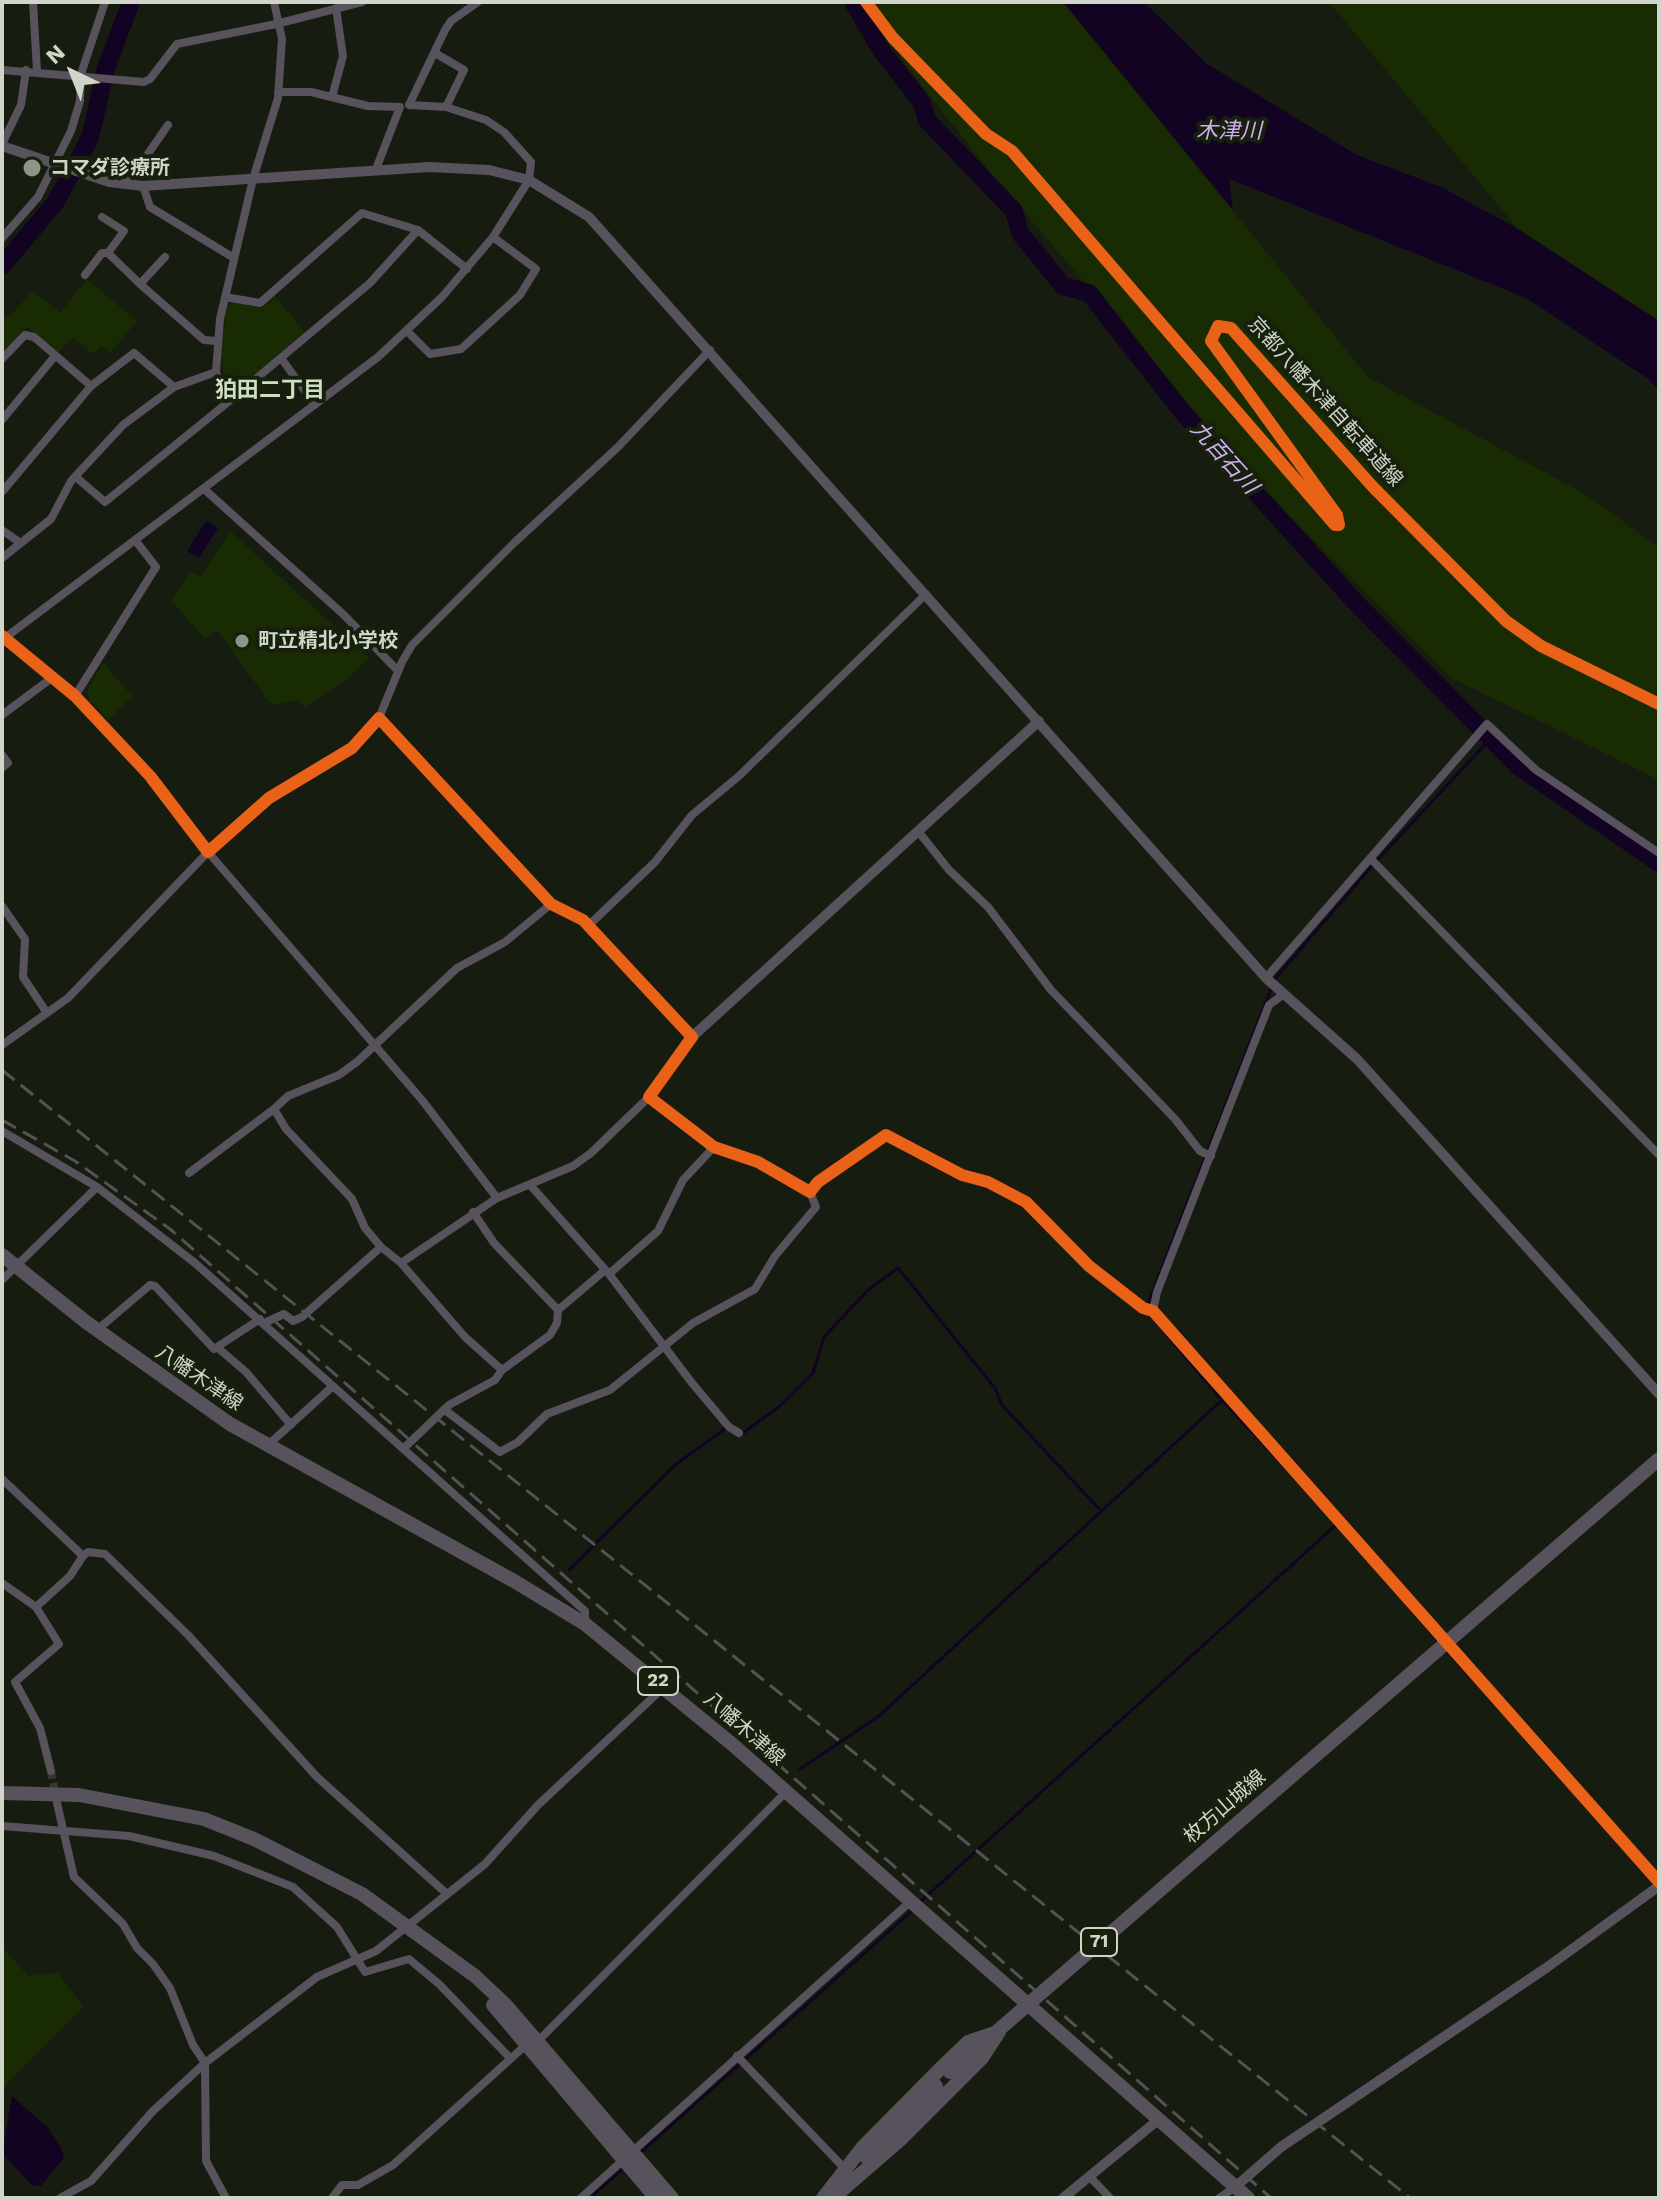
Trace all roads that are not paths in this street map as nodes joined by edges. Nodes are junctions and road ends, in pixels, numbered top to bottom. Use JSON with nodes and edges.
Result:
{"nodes":[{"id":1,"x":33,"y":2,"type":"edge"},
{"id":2,"x":105,"y":2,"type":"edge"},
{"id":3,"x":274,"y":2,"type":"edge"},
{"id":4,"x":362,"y":2,"type":"edge"},
{"id":5,"x":478,"y":2,"type":"edge"},
{"id":6,"x":338,"y":5,"type":"edge"},
{"id":7,"x":279,"y":21,"type":"junction"},
{"id":8,"x":435,"y":53,"type":"junction"},
{"id":9,"x":2,"y":70,"type":"edge"},
{"id":10,"x":26,"y":70,"type":"junction"},
{"id":11,"x":37,"y":71,"type":"junction"},
{"id":12,"x":85,"y":75,"type":"junction"},
{"id":13,"x":278,"y":92,"type":"junction"},
{"id":14,"x":332,"y":97,"type":"junction"},
{"id":15,"x":410,"y":105,"type":"junction"},
{"id":16,"x":400,"y":107,"type":"junction"},
{"id":17,"x":446,"y":107,"type":"junction"},
{"id":18,"x":168,"y":125,"type":"dead end"},
{"id":19,"x":2,"y":145,"type":"edge"},
{"id":20,"x":57,"y":164,"type":"junction"},
{"id":21,"x":376,"y":169,"type":"junction"},
{"id":22,"x":253,"y":179,"type":"junction"},
{"id":23,"x":529,"y":180,"type":"junction"},
{"id":24,"x":127,"y":184,"type":"junction"},
{"id":25,"x":143,"y":186,"type":"junction"},
{"id":26,"x":102,"y":217,"type":"dead end"},
{"id":27,"x":418,"y":230,"type":"junction"},
{"id":28,"x":493,"y":237,"type":"junction"},
{"id":29,"x":2,"y":238,"type":"edge"},
{"id":30,"x":108,"y":253,"type":"junction"},
{"id":31,"x":165,"y":257,"type":"dead end"},
{"id":32,"x":234,"y":258,"type":"junction"},
{"id":33,"x":467,"y":269,"type":"junction"},
{"id":34,"x":85,"y":275,"type":"dead end"},
{"id":35,"x":140,"y":284,"type":"junction"},
{"id":36,"x":225,"y":297,"type":"junction"},
{"id":37,"x":408,"y":332,"type":"junction"},
{"id":38,"x":216,"y":341,"type":"junction"},
{"id":39,"x":710,"y":350,"type":"junction"},
{"id":40,"x":55,"y":356,"type":"junction"},
{"id":41,"x":281,"y":358,"type":"junction"},
{"id":42,"x":2,"y":359,"type":"edge"},
{"id":43,"x":216,"y":372,"type":"junction"},
{"id":44,"x":91,"y":386,"type":"junction"},
{"id":45,"x":174,"y":387,"type":"junction"},
{"id":46,"x":227,"y":403,"type":"junction"},
{"id":47,"x":315,"y":405,"type":"junction"},
{"id":48,"x":2,"y":420,"type":"edge"},
{"id":49,"x":76,"y":477,"type":"junction"},
{"id":50,"x":204,"y":489,"type":"junction"},
{"id":51,"x":2,"y":492,"type":"edge"},
{"id":52,"x":2,"y":530,"type":"edge"},
{"id":53,"x":135,"y":540,"type":"junction"},
{"id":54,"x":19,"y":542,"type":"junction"},
{"id":55,"x":2,"y":558,"type":"edge"},
{"id":56,"x":926,"y":594,"type":"junction"},
{"id":57,"x":3,"y":638,"type":"edge"},
{"id":58,"x":398,"y":671,"type":"junction"},
{"id":59,"x":53,"y":677,"type":"junction"},
{"id":60,"x":75,"y":696,"type":"junction"},
{"id":61,"x":2,"y":715,"type":"edge"},
{"id":62,"x":379,"y":718,"type":"junction"},
{"id":63,"x":1039,"y":721,"type":"junction"},
{"id":64,"x":2,"y":755,"type":"edge"},
{"id":65,"x":2,"y":768,"type":"edge"},
{"id":66,"x":918,"y":831,"type":"junction"},
{"id":67,"x":208,"y":852,"type":"junction"},
{"id":68,"x":1659,"y":853,"type":"edge"},
{"id":69,"x":1370,"y":858,"type":"junction"},
{"id":70,"x":551,"y":904,"type":"junction"},
{"id":71,"x":2,"y":906,"type":"edge"},
{"id":72,"x":588,"y":926,"type":"junction"},
{"id":73,"x":1266,"y":978,"type":"junction"},
{"id":74,"x":1284,"y":994,"type":"junction"},
{"id":75,"x":47,"y":1013,"type":"junction"},
{"id":76,"x":692,"y":1037,"type":"junction"},
{"id":77,"x":2,"y":1045,"type":"edge"},
{"id":78,"x":372,"y":1045,"type":"junction"},
{"id":79,"x":649,"y":1097,"type":"junction"},
{"id":80,"x":274,"y":1109,"type":"junction"},
{"id":81,"x":2,"y":1131,"type":"edge"},
{"id":82,"x":714,"y":1147,"type":"junction"},
{"id":83,"x":1659,"y":1155,"type":"edge"},
{"id":84,"x":1211,"y":1156,"type":"junction"},
{"id":85,"x":189,"y":1173,"type":"dead end"},
{"id":86,"x":531,"y":1186,"type":"junction"},
{"id":87,"x":97,"y":1187,"type":"junction"},
{"id":88,"x":810,"y":1192,"type":"junction"},
{"id":89,"x":497,"y":1198,"type":"junction"},
{"id":90,"x":473,"y":1212,"type":"junction"},
{"id":91,"x":381,"y":1247,"type":"junction"},
{"id":92,"x":2,"y":1255,"type":"edge"},
{"id":93,"x":401,"y":1263,"type":"junction"},
{"id":94,"x":16,"y":1266,"type":"junction"},
{"id":95,"x":606,"y":1272,"type":"junction"},
{"id":96,"x":2,"y":1280,"type":"edge"},
{"id":97,"x":558,"y":1310,"type":"junction"},
{"id":98,"x":1153,"y":1311,"type":"junction"},
{"id":99,"x":262,"y":1321,"type":"junction"},
{"id":100,"x":97,"y":1330,"type":"junction"},
{"id":101,"x":662,"y":1346,"type":"junction"},
{"id":102,"x":218,"y":1348,"type":"junction"},
{"id":103,"x":502,"y":1370,"type":"junction"},
{"id":104,"x":333,"y":1386,"type":"junction"},
{"id":105,"x":1659,"y":1394,"type":"edge"},
{"id":106,"x":445,"y":1410,"type":"junction"},
{"id":107,"x":291,"y":1425,"type":"junction"},
{"id":108,"x":739,"y":1433,"type":"dead end"},
{"id":109,"x":267,"y":1446,"type":"junction"},
{"id":110,"x":403,"y":1449,"type":"junction"},
{"id":111,"x":1659,"y":1459,"type":"edge"},
{"id":112,"x":2,"y":1479,"type":"edge"},
{"id":113,"x":83,"y":1556,"type":"junction"},
{"id":114,"x":2,"y":1583,"type":"edge"},
{"id":115,"x":36,"y":1607,"type":"junction"},
{"id":116,"x":585,"y":1624,"type":"junction"},
{"id":117,"x":1446,"y":1643,"type":"junction"},
{"id":118,"x":665,"y":1686,"type":"junction"},
{"id":119,"x":51,"y":1771,"type":"tunnel mouth"},
{"id":120,"x":786,"y":1792,"type":"junction"},
{"id":121,"x":2,"y":1793,"type":"edge"},
{"id":122,"x":57,"y":1803,"type":"tunnel mouth"},
{"id":123,"x":2,"y":1826,"type":"edge"},
{"id":124,"x":61,"y":1832,"type":"junction"},
{"id":125,"x":1659,"y":1884,"type":"edge"},
{"id":126,"x":447,"y":1894,"type":"junction"},
{"id":127,"x":911,"y":1901,"type":"junction"},
{"id":128,"x":406,"y":1928,"type":"junction"},
{"id":129,"x":356,"y":1962,"type":"junction"},
{"id":130,"x":1028,"y":2006,"type":"junction"},
{"id":131,"x":999,"y":2032,"type":"junction"},
{"id":132,"x":533,"y":2041,"type":"junction"},
{"id":133,"x":737,"y":2056,"type":"junction"},
{"id":134,"x":510,"y":2058,"type":"junction"},
{"id":135,"x":205,"y":2063,"type":"junction"},
{"id":136,"x":1158,"y":2120,"type":"junction"},
{"id":137,"x":628,"y":2155,"type":"junction"},
{"id":138,"x":845,"y":2169,"type":"junction"},
{"id":139,"x":1091,"y":2178,"type":"junction"},
{"id":140,"x":1234,"y":2188,"type":"junction"},
{"id":141,"x":60,"y":2198,"type":"edge"},
{"id":142,"x":226,"y":2198,"type":"edge"},
{"id":143,"x":332,"y":2198,"type":"edge"},
{"id":144,"x":581,"y":2198,"type":"edge"},
{"id":145,"x":656,"y":2198,"type":"edge"},
{"id":146,"x":672,"y":2198,"type":"edge"},
{"id":147,"x":828,"y":2198,"type":"edge"},
{"id":148,"x":1063,"y":2198,"type":"edge"},
{"id":149,"x":1110,"y":2198,"type":"edge"},
{"id":150,"x":1219,"y":2198,"type":"edge"},
{"id":151,"x":1248,"y":2198,"type":"edge"}],
"edges":[{"from":1,"to":11,"type":"street"},
{"from":2,"to":12,"type":"street"},
{"from":3,"to":7,"type":"street"},
{"from":4,"to":6,"type":"street"},
{"from":5,"to":8,"type":"street"},
{"from":6,"to":7,"type":"street"},
{"from":6,"to":14,"type":"street"},
{"from":7,"to":12,"type":"street"},
{"from":7,"to":13,"type":"street"},
{"from":8,"to":15,"type":"street"},
{"from":8,"to":17,"type":"street"},
{"from":9,"to":10,"type":"street"},
{"from":10,"to":11,"type":"street"},
{"from":10,"to":19,"type":"street"},
{"from":11,"to":12,"type":"street"},
{"from":12,"to":20,"type":"street"},
{"from":13,"to":14,"type":"street"},
{"from":13,"to":22,"type":"street"},
{"from":14,"to":16,"type":"street"},
{"from":15,"to":16,"type":"street"},
{"from":15,"to":17,"type":"street"},
{"from":16,"to":21,"type":"street"},
{"from":17,"to":23,"type":"street"},
{"from":18,"to":24,"type":"street"},
{"from":19,"to":20,"type":"street"},
{"from":20,"to":24,"type":"street"},
{"from":20,"to":29,"type":"street"},
{"from":21,"to":22,"type":"street"},
{"from":21,"to":23,"type":"street"},
{"from":22,"to":25,"type":"street"},
{"from":22,"to":32,"type":"street"},
{"from":23,"to":28,"type":"street"},
{"from":23,"to":39,"type":"street"},
{"from":24,"to":25,"type":"street"},
{"from":25,"to":32,"type":"street"},
{"from":26,"to":30,"type":"street"},
{"from":27,"to":33,"type":"street"},
{"from":27,"to":36,"type":"street"},
{"from":27,"to":41,"type":"street"},
{"from":28,"to":33,"type":"street"},
{"from":28,"to":37,"type":"street"},
{"from":30,"to":34,"type":"street"},
{"from":30,"to":35,"type":"street"},
{"from":31,"to":35,"type":"street"},
{"from":32,"to":36,"type":"street"},
{"from":33,"to":37,"type":"street"},
{"from":35,"to":38,"type":"street"},
{"from":36,"to":38,"type":"street"},
{"from":37,"to":47,"type":"street"},
{"from":38,"to":43,"type":"street"},
{"from":39,"to":56,"type":"street"},
{"from":39,"to":58,"type":"street"},
{"from":40,"to":42,"type":"street"},
{"from":40,"to":44,"type":"street"},
{"from":40,"to":48,"type":"street"},
{"from":41,"to":46,"type":"street"},
{"from":41,"to":47,"type":"street"},
{"from":43,"to":45,"type":"street"},
{"from":43,"to":46,"type":"street"},
{"from":44,"to":45,"type":"street"},
{"from":44,"to":51,"type":"street"},
{"from":45,"to":49,"type":"street"},
{"from":46,"to":49,"type":"street"},
{"from":47,"to":50,"type":"street"},
{"from":49,"to":54,"type":"street"},
{"from":50,"to":53,"type":"street"},
{"from":50,"to":58,"type":"street"},
{"from":52,"to":54,"type":"street"},
{"from":53,"to":57,"type":"street"},
{"from":53,"to":60,"type":"street"},
{"from":54,"to":55,"type":"street"},
{"from":56,"to":63,"type":"street"},
{"from":56,"to":72,"type":"street"},
{"from":57,"to":59,"type":"street"},
{"from":58,"to":62,"type":"street"},
{"from":59,"to":60,"type":"street"},
{"from":59,"to":61,"type":"street"},
{"from":60,"to":67,"type":"street"},
{"from":62,"to":67,"type":"street"},
{"from":62,"to":70,"type":"street"},
{"from":63,"to":66,"type":"street"},
{"from":63,"to":73,"type":"street"},
{"from":64,"to":65,"type":"street"},
{"from":66,"to":76,"type":"street"},
{"from":66,"to":84,"type":"street"},
{"from":67,"to":75,"type":"street"},
{"from":67,"to":78,"type":"street"},
{"from":68,"to":69,"type":"street"},
{"from":69,"to":73,"type":"street"},
{"from":69,"to":83,"type":"street"},
{"from":70,"to":72,"type":"street"},
{"from":70,"to":78,"type":"street"},
{"from":71,"to":75,"type":"street"},
{"from":72,"to":76,"type":"street"},
{"from":73,"to":74,"type":"street"},
{"from":74,"to":84,"type":"street"},
{"from":74,"to":105,"type":"street"},
{"from":75,"to":77,"type":"street"},
{"from":76,"to":79,"type":"street"},
{"from":78,"to":80,"type":"street"},
{"from":78,"to":89,"type":"street"},
{"from":79,"to":82,"type":"street"},
{"from":79,"to":86,"type":"street"},
{"from":80,"to":85,"type":"street"},
{"from":80,"to":91,"type":"street"},
{"from":81,"to":87,"type":"street"},
{"from":82,"to":88,"type":"street"},
{"from":82,"to":95,"type":"street"},
{"from":84,"to":98,"type":"street"},
{"from":86,"to":89,"type":"street"},
{"from":86,"to":95,"type":"street"},
{"from":87,"to":94,"type":"street"},
{"from":87,"to":99,"type":"street"},
{"from":88,"to":98,"type":"street"},
{"from":88,"to":101,"type":"street"},
{"from":89,"to":90,"type":"street"},
{"from":90,"to":93,"type":"street"},
{"from":90,"to":97,"type":"street"},
{"from":91,"to":93,"type":"street"},
{"from":91,"to":99,"type":"street"},
{"from":92,"to":94,"type":"main road","name":"八幡木津線","number":"22"},
{"from":93,"to":103,"type":"street"},
{"from":94,"to":96,"type":"street"},
{"from":94,"to":100,"type":"main road","name":"八幡木津線","number":"22"},
{"from":95,"to":97,"type":"street"},
{"from":95,"to":101,"type":"street"},
{"from":97,"to":103,"type":"street"},
{"from":98,"to":117,"type":"street"},
{"from":99,"to":102,"type":"street"},
{"from":99,"to":104,"type":"street"},
{"from":100,"to":102,"type":"street"},
{"from":100,"to":109,"type":"main road","name":"八幡木津線","number":"22"},
{"from":101,"to":106,"type":"street"},
{"from":101,"to":108,"type":"street"},
{"from":102,"to":107,"type":"street"},
{"from":103,"to":106,"type":"street"},
{"from":104,"to":107,"type":"street"},
{"from":104,"to":110,"type":"street"},
{"from":106,"to":110,"type":"street"},
{"from":107,"to":109,"type":"street"},
{"from":109,"to":116,"type":"main road","name":"八幡木津線","number":"22"},
{"from":110,"to":116,"type":"street"},
{"from":111,"to":117,"type":"main road","name":"枚方山城線","number":"71"},
{"from":112,"to":113,"type":"street"},
{"from":113,"to":115,"type":"street"},
{"from":113,"to":126,"type":"street"},
{"from":114,"to":115,"type":"street"},
{"from":115,"to":119,"type":"street"},
{"from":116,"to":118,"type":"main road","name":"八幡木津線","number":"22"},
{"from":117,"to":125,"type":"street"},
{"from":117,"to":147,"type":"main road","name":"枚方山城線","number":"71","bridge":true},
{"from":118,"to":120,"type":"main road","name":"八幡木津線","number":"22"},
{"from":118,"to":126,"type":"street"},
{"from":120,"to":127,"type":"main road","name":"八幡木津線","number":"22"},
{"from":120,"to":132,"type":"street"},
{"from":121,"to":128,"type":"main road"},
{"from":122,"to":124,"type":"street"},
{"from":123,"to":124,"type":"street"},
{"from":124,"to":129,"type":"street"},
{"from":124,"to":135,"type":"street"},
{"from":125,"to":140,"type":"street"},
{"from":126,"to":128,"type":"street"},
{"from":127,"to":130,"type":"main road","name":"八幡木津線","number":"22"},
{"from":127,"to":133,"type":"street"},
{"from":128,"to":129,"type":"street"},
{"from":128,"to":132,"type":"main road"},
{"from":129,"to":134,"type":"street"},
{"from":129,"to":135,"type":"street"},
{"from":130,"to":131,"type":"main road"},
{"from":130,"to":136,"type":"main road","name":"八幡木津線","number":"22"},
{"from":131,"to":138,"type":"main road"},
{"from":131,"to":147,"type":"main road"},
{"from":132,"to":134,"type":"street"},
{"from":132,"to":137,"type":"main road"},
{"from":133,"to":137,"type":"street"},
{"from":133,"to":138,"type":"street"},
{"from":134,"to":143,"type":"street"},
{"from":135,"to":141,"type":"street"},
{"from":135,"to":142,"type":"street"},
{"from":136,"to":139,"type":"street"},
{"from":136,"to":140,"type":"main road","name":"八幡木津線","number":"22"},
{"from":137,"to":144,"type":"street"},
{"from":137,"to":145,"type":"main road"},
{"from":137,"to":146,"type":"main road"},
{"from":138,"to":147,"type":"main road"},
{"from":139,"to":148,"type":"street"},
{"from":139,"to":149,"type":"street"},
{"from":140,"to":150,"type":"street"},
{"from":140,"to":151,"type":"main road","name":"八幡木津線","number":"22"}]}
